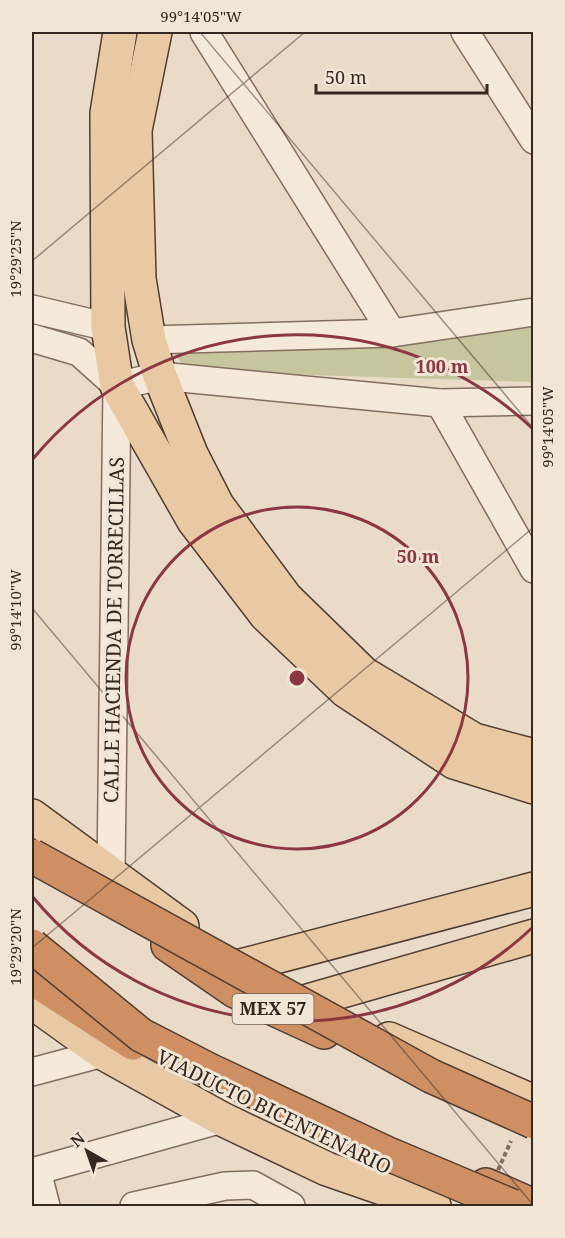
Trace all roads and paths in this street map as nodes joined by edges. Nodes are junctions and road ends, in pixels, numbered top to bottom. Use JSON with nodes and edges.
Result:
{"nodes":[{"id":1,"x":120,"y":32,"type":"edge"},
{"id":2,"x":155,"y":32,"type":"edge"},
{"id":3,"x":204,"y":32,"type":"edge"},
{"id":4,"x":465,"y":32,"type":"edge"},
{"id":5,"x":534,"y":140,"type":"edge"},
{"id":6,"x":139,"y":279,"type":"junction"},
{"id":7,"x":107,"y":280,"type":"junction"},
{"id":8,"x":32,"y":309,"type":"edge"},
{"id":9,"x":534,"y":312,"type":"edge"},
{"id":10,"x":108,"y":327,"type":"junction"},
{"id":11,"x":392,"y":333,"type":"junction"},
{"id":12,"x":32,"y":338,"type":"edge"},
{"id":13,"x":149,"y":340,"type":"junction"},
{"id":14,"x":160,"y":376,"type":"junction"},
{"id":15,"x":117,"y":386,"type":"junction"},
{"id":16,"x":534,"y":401,"type":"edge"},
{"id":17,"x":440,"y":403,"type":"junction"},
{"id":18,"x":534,"y":569,"type":"edge"},
{"id":19,"x":534,"y":756,"type":"edge"},
{"id":20,"x":534,"y":787,"type":"edge"},
{"id":21,"x":32,"y":816,"type":"edge"},
{"id":22,"x":32,"y":851,"type":"edge"},
{"id":23,"x":32,"y":856,"type":"edge"},
{"id":24,"x":111,"y":874,"type":"junction"},
{"id":25,"x":534,"y":889,"type":"edge"},
{"id":26,"x":534,"y":936,"type":"edge"},
{"id":27,"x":32,"y":949,"type":"edge"},
{"id":28,"x":237,"y":967,"type":"junction"},
{"id":29,"x":32,"y":978,"type":"edge"},
{"id":30,"x":32,"y":1002,"type":"edge"},
{"id":31,"x":304,"y":1002,"type":"junction"},
{"id":32,"x":126,"y":1044,"type":"junction"},
{"id":33,"x":32,"y":1072,"type":"edge"},
{"id":34,"x":534,"y":1102,"type":"edge"},
{"id":35,"x":222,"y":1119,"type":"junction"},
{"id":36,"x":527,"y":1131,"type":"edge"},
{"id":37,"x":327,"y":1169,"type":"junction"},
{"id":38,"x":34,"y":1171,"type":"edge"},
{"id":39,"x":495,"y":1176,"type":"dead end"},
{"id":40,"x":46,"y":1206,"type":"edge"},
{"id":41,"x":134,"y":1206,"type":"edge"},
{"id":42,"x":291,"y":1206,"type":"edge"},
{"id":43,"x":374,"y":1206,"type":"edge"},
{"id":44,"x":434,"y":1206,"type":"edge"},
{"id":45,"x":476,"y":1206,"type":"edge"},
{"id":46,"x":512,"y":1206,"type":"edge"},
{"id":47,"x":534,"y":1206,"type":"edge"}],
"edges":[{"from":1,"to":7,"type":"main road"},
{"from":2,"to":6,"type":"main road"},
{"from":3,"to":11,"type":"street"},
{"from":4,"to":5,"type":"street"},
{"from":6,"to":7,"type":"street"},
{"from":6,"to":13,"type":"main road"},
{"from":7,"to":10,"type":"main road"},
{"from":8,"to":10,"type":"street"},
{"from":9,"to":11,"type":"street"},
{"from":10,"to":15,"type":"main road"},
{"from":11,"to":13,"type":"street"},
{"from":12,"to":15,"type":"street"},
{"from":13,"to":14,"type":"main road"},
{"from":14,"to":15,"type":"street"},
{"from":14,"to":17,"type":"street"},
{"from":14,"to":19,"type":"main road"},
{"from":15,"to":20,"type":"main road"},
{"from":15,"to":24,"type":"street","name":"CALLE HACIENDA DE TORRECILLAS"},
{"from":16,"to":17,"type":"street"},
{"from":17,"to":18,"type":"street"},
{"from":21,"to":24,"type":"main road"},
{"from":22,"to":36,"type":"highway","number":"MEX 57"},
{"from":23,"to":36,"type":"highway","bridge":true},
{"from":24,"to":28,"type":"main road"},
{"from":25,"to":28,"type":"main road"},
{"from":26,"to":31,"type":"main road"},
{"from":27,"to":32,"type":"highway","bridge":true},
{"from":27,"to":47,"type":"highway"},
{"from":28,"to":31,"type":"main road"},
{"from":29,"to":32,"type":"highway"},
{"from":30,"to":32,"type":"main road"},
{"from":31,"to":34,"type":"main road"},
{"from":32,"to":33,"type":"street"},
{"from":32,"to":35,"type":"main road"},
{"from":32,"to":45,"type":"highway","name":"VIADUCTO BICENTENARIO"},
{"from":32,"to":46,"type":"highway","bridge":true},
{"from":35,"to":37,"type":"main road"},
{"from":35,"to":38,"type":"street"},
{"from":36,"to":39,"type":"path","bridge":true},
{"from":37,"to":43,"type":"main road"},
{"from":37,"to":44,"type":"main road"},
{"from":38,"to":40,"type":"street"},
{"from":41,"to":42,"type":"street"}]}
